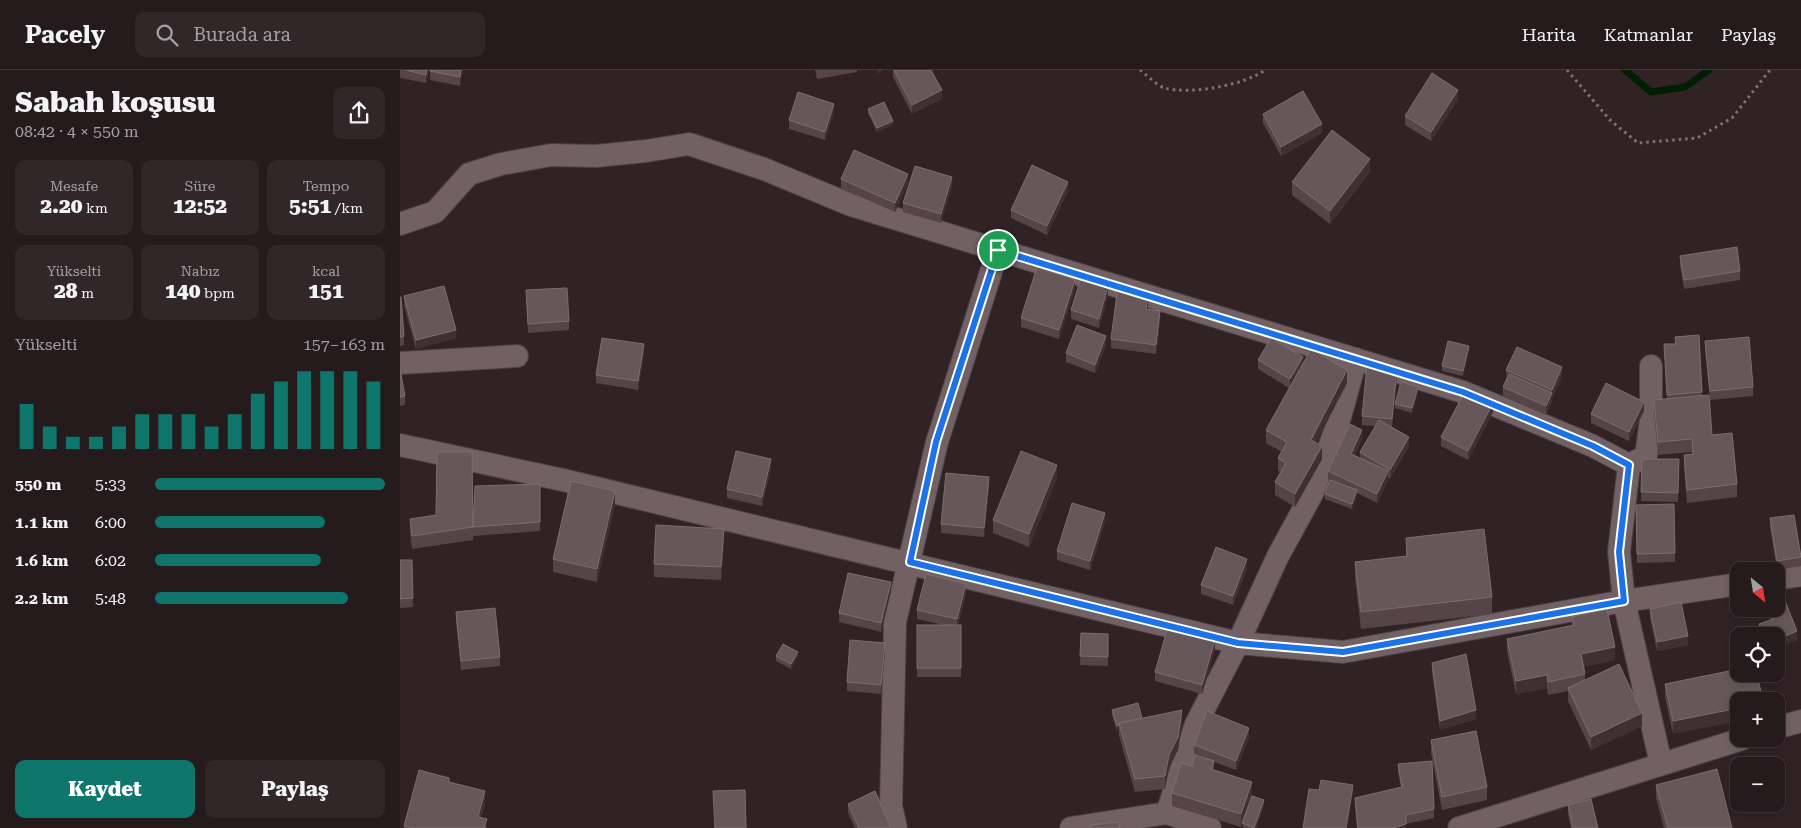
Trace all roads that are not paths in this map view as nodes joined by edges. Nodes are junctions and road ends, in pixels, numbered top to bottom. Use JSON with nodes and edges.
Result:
{"nodes":[{"id":1,"x":400,"y":224,"type":"edge"},
{"id":2,"x":998,"y":250,"type":"junction"},
{"id":3,"x":517,"y":356,"type":"dead end"},
{"id":4,"x":1356,"y":359,"type":"junction"},
{"id":5,"x":400,"y":363,"type":"edge"},
{"id":6,"x":1651,"y":366,"type":"dead end"},
{"id":7,"x":400,"y":445,"type":"edge"},
{"id":8,"x":1629,"y":465,"type":"junction"},
{"id":9,"x":910,"y":562,"type":"junction"},
{"id":10,"x":1801,"y":575,"type":"edge"},
{"id":11,"x":1785,"y":578,"type":"edge"},
{"id":12,"x":1730,"y":585,"type":"edge"},
{"id":13,"x":1624,"y":601,"type":"junction"},
{"id":14,"x":1238,"y":643,"type":"junction"},
{"id":15,"x":1801,"y":721,"type":"edge"},
{"id":16,"x":1785,"y":725,"type":"edge"},
{"id":17,"x":1730,"y":743,"type":"edge"},
{"id":18,"x":1661,"y":764,"type":"junction"},
{"id":19,"x":1167,"y":813,"type":"junction"},
{"id":20,"x":896,"y":828,"type":"edge"},
{"id":21,"x":1071,"y":828,"type":"edge"},
{"id":22,"x":1210,"y":828,"type":"edge"},
{"id":23,"x":1459,"y":828,"type":"edge"}],
"edges":[{"from":1,"to":2,"type":"street"},
{"from":2,"to":4,"type":"street"},
{"from":2,"to":9,"type":"street"},
{"from":3,"to":5,"type":"street"},
{"from":4,"to":8,"type":"street"},
{"from":4,"to":14,"type":"street"},
{"from":6,"to":8,"type":"street"},
{"from":7,"to":9,"type":"street"},
{"from":8,"to":13,"type":"street"},
{"from":9,"to":14,"type":"street"},
{"from":9,"to":20,"type":"street"},
{"from":10,"to":11,"type":"street"},
{"from":12,"to":13,"type":"street"},
{"from":13,"to":14,"type":"street"},
{"from":13,"to":18,"type":"street"},
{"from":14,"to":19,"type":"street"},
{"from":15,"to":16,"type":"street"},
{"from":17,"to":18,"type":"street"},
{"from":18,"to":23,"type":"street"},
{"from":19,"to":21,"type":"street"},
{"from":19,"to":22,"type":"street"}]}
